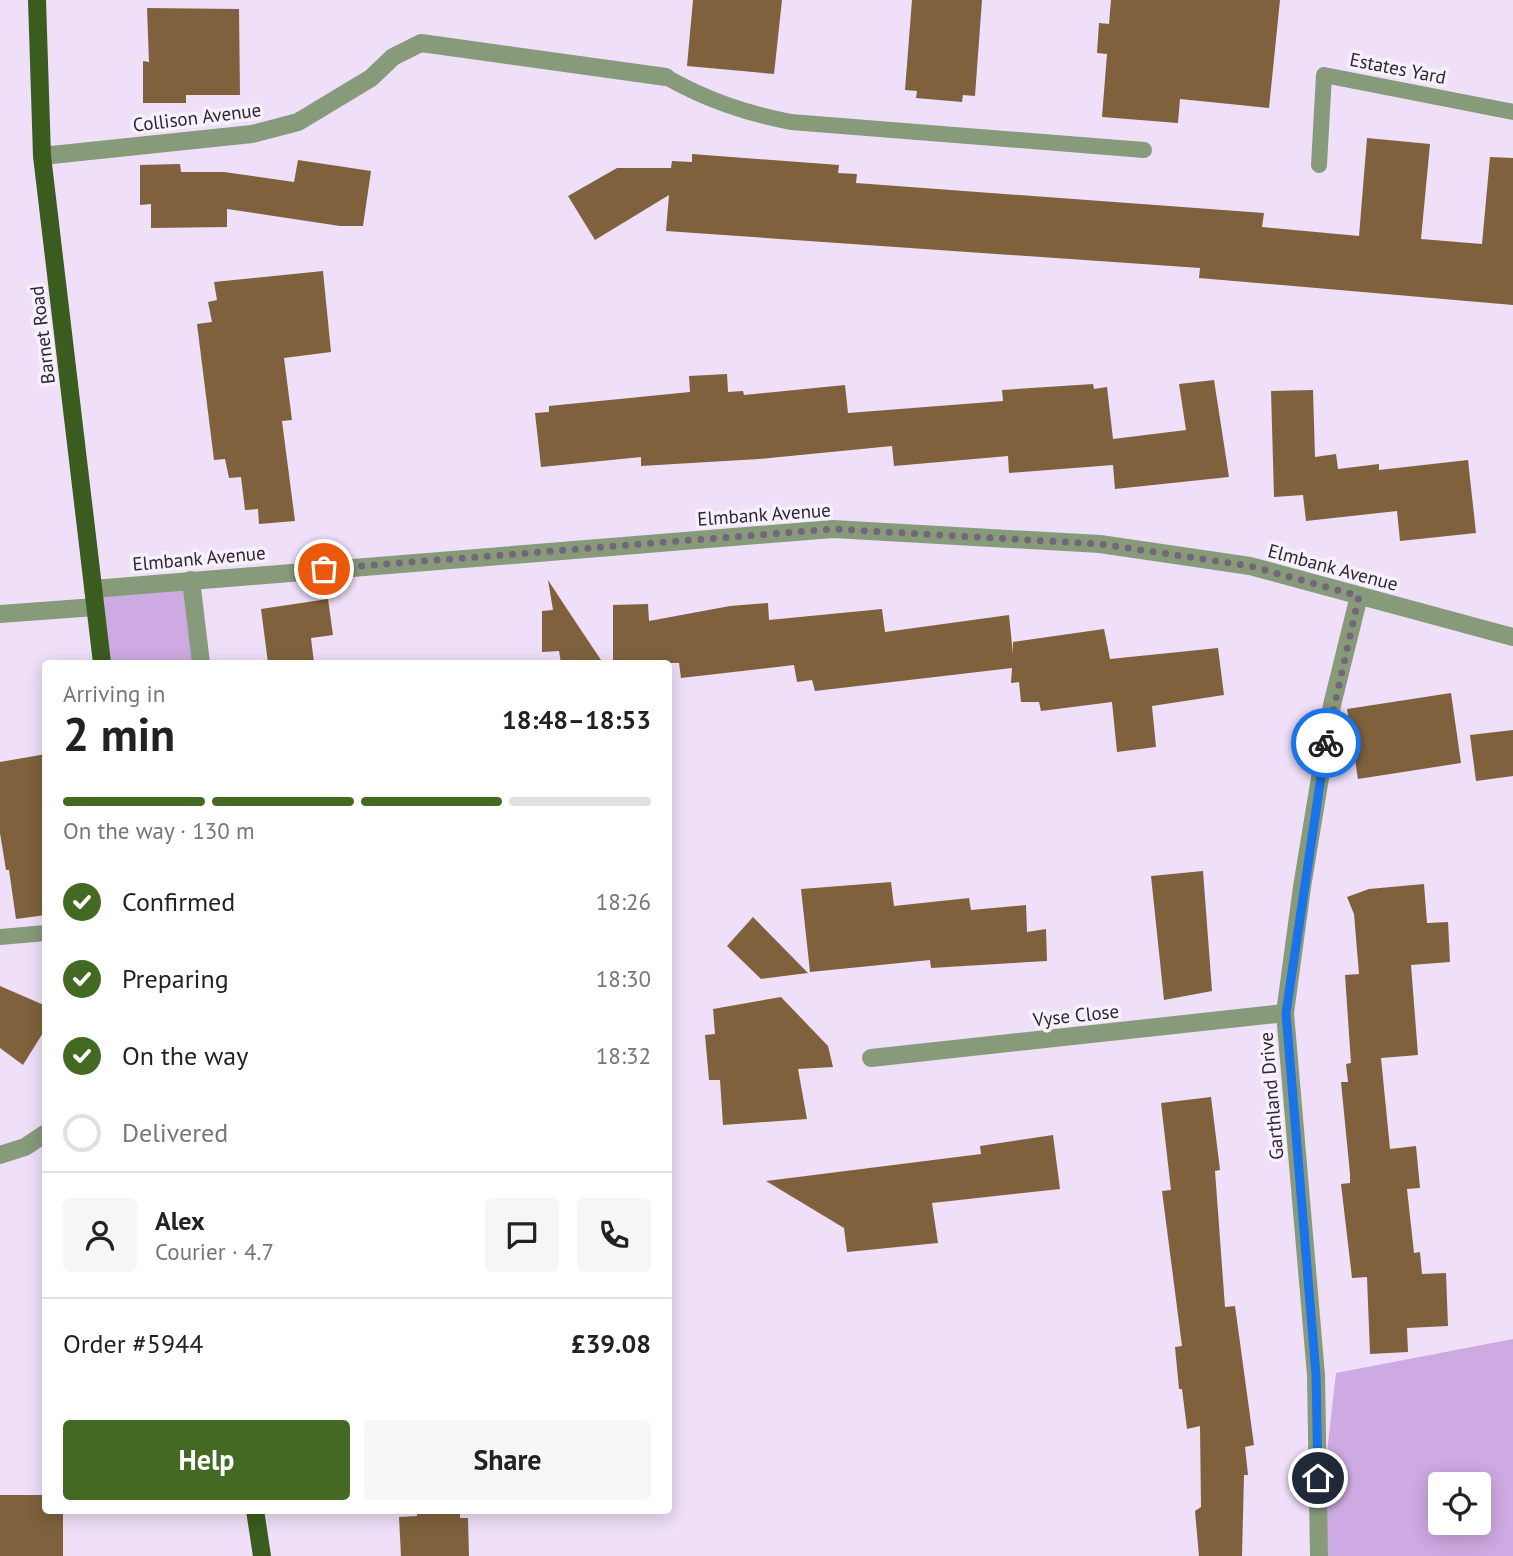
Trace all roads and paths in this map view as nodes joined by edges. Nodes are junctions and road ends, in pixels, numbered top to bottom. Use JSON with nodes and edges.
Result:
{"nodes":[{"id":1,"x":37,"y":0,"type":"edge"},
{"id":2,"x":666,"y":77,"type":"joint"},
{"id":3,"x":1513,"y":111,"type":"edge"},
{"id":4,"x":1144,"y":150,"type":"dead end"},
{"id":5,"x":42,"y":156,"type":"junction"},
{"id":6,"x":1319,"y":165,"type":"dead end"},
{"id":7,"x":191,"y":579,"type":"junction"},
{"id":8,"x":1359,"y":596,"type":"junction"},
{"id":9,"x":94,"y":598,"type":"junction"},
{"id":10,"x":0,"y":614,"type":"edge"},
{"id":11,"x":1513,"y":637,"type":"edge"},
{"id":12,"x":102,"y":660,"type":"edge"},
{"id":13,"x":201,"y":660,"type":"edge"},
{"id":14,"x":42,"y":933,"type":"edge"},
{"id":15,"x":0,"y":937,"type":"edge"},
{"id":16,"x":1286,"y":1013,"type":"junction"},
{"id":17,"x":871,"y":1058,"type":"dead end"},
{"id":18,"x":42,"y":1136,"type":"edge"},
{"id":19,"x":0,"y":1155,"type":"edge"},
{"id":20,"x":256,"y":1514,"type":"edge"},
{"id":21,"x":262,"y":1556,"type":"edge"},
{"id":22,"x":1319,"y":1556,"type":"edge"}],
"edges":[{"from":1,"to":5,"type":"main road","name":"Barnet Road"},
{"from":2,"to":4,"type":"lane"},
{"from":2,"to":5,"type":"street","name":"Collison Avenue"},
{"from":3,"to":6,"type":"lane","name":"Estates Yard"},
{"from":5,"to":9,"type":"main road","name":"Barnet Road"},
{"from":7,"to":8,"type":"street","name":"Elmbank Avenue"},
{"from":7,"to":9,"type":"street","name":"Elmbank Avenue"},
{"from":7,"to":13,"type":"street"},
{"from":8,"to":11,"type":"street","name":"Elmbank Avenue"},
{"from":8,"to":16,"type":"street","name":"Garthland Drive"},
{"from":9,"to":10,"type":"street","name":"Elmbank Avenue"},
{"from":9,"to":12,"type":"main road","name":"Barnet Road"},
{"from":14,"to":15,"type":"lane"},
{"from":16,"to":17,"type":"street","name":"Vyse Close"},
{"from":16,"to":22,"type":"street","name":"Garthland Drive"},
{"from":18,"to":19,"type":"street"},
{"from":20,"to":21,"type":"main road"}]}
